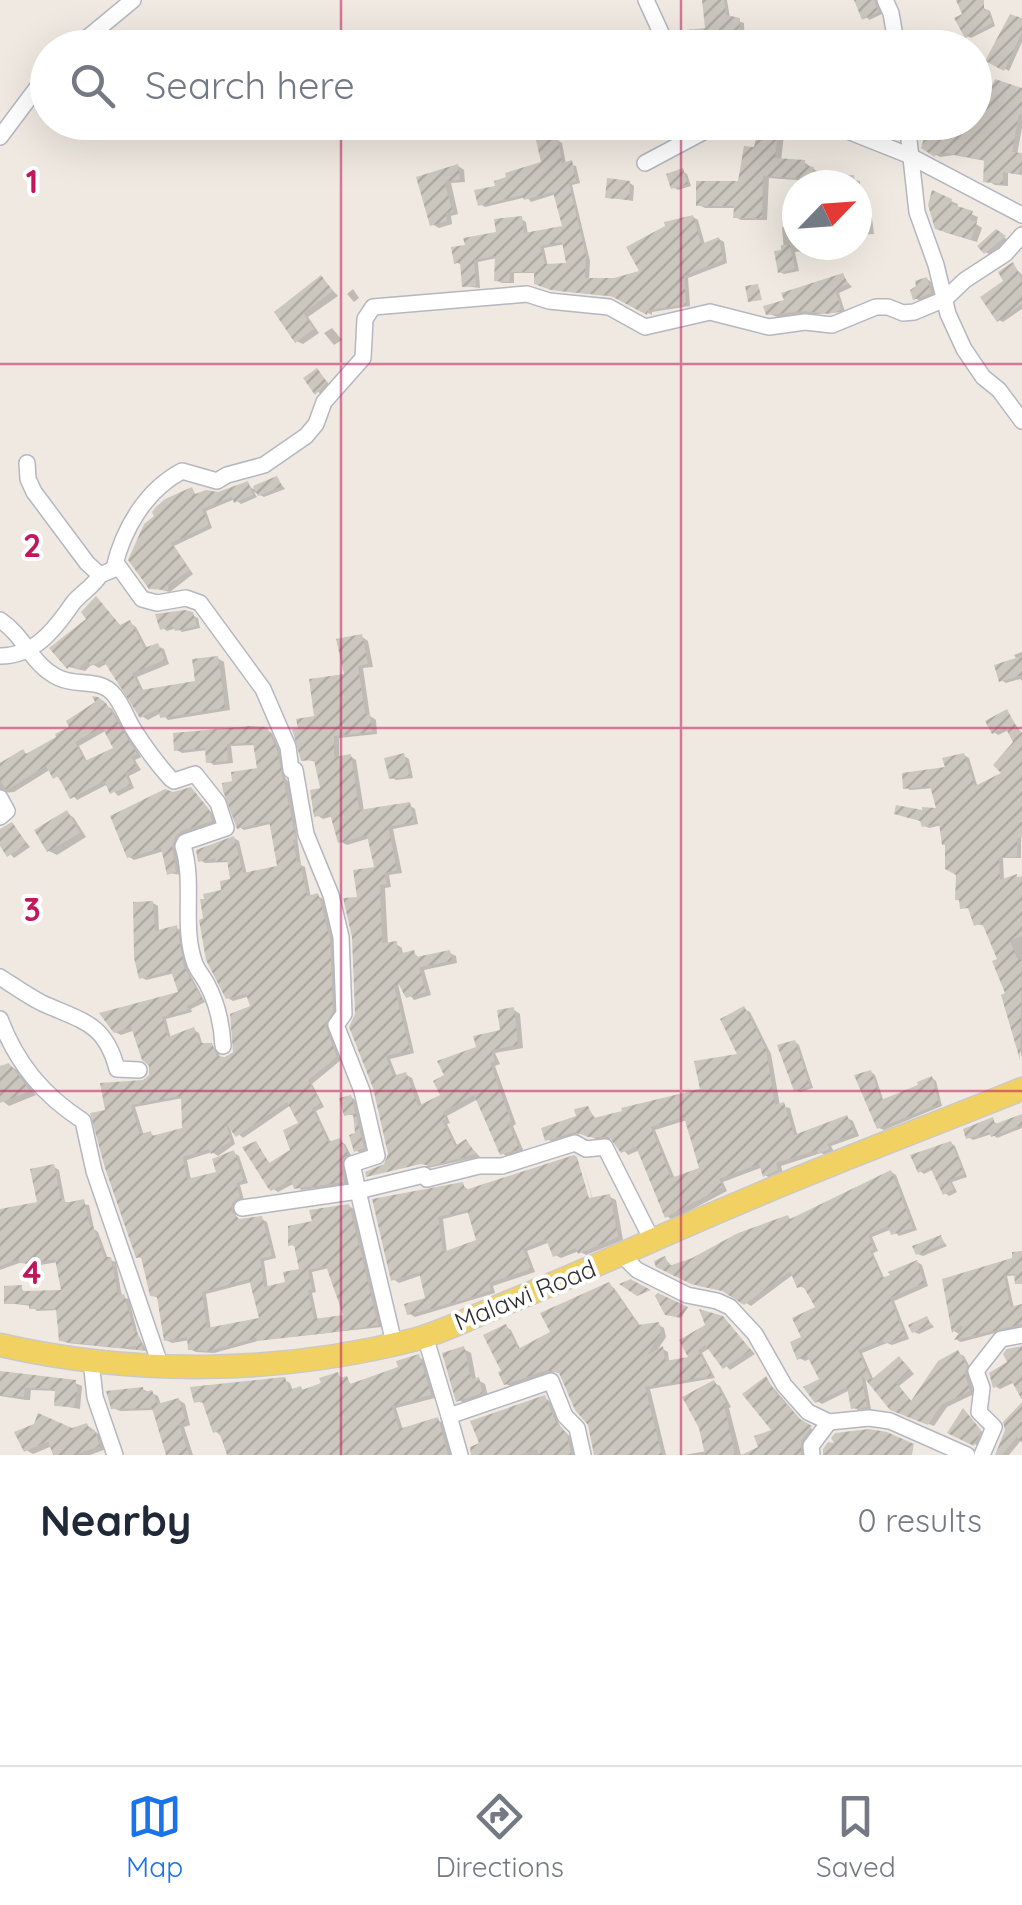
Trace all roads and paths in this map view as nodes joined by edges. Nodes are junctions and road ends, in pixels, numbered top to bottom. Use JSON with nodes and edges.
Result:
{"nodes":[{"id":1,"x":133,"y":0,"type":"edge"},
{"id":2,"x":646,"y":0,"type":"edge"},
{"id":3,"x":885,"y":0,"type":"edge"},
{"id":4,"x":96,"y":30,"type":"edge"},
{"id":5,"x":660,"y":30,"type":"edge"},
{"id":6,"x":894,"y":30,"type":"edge"},
{"id":7,"x":30,"y":97,"type":"edge"},
{"id":8,"x":0,"y":137,"type":"edge"},
{"id":9,"x":689,"y":140,"type":"edge"},
{"id":10,"x":870,"y":140,"type":"edge"},
{"id":11,"x":908,"y":140,"type":"edge"},
{"id":12,"x":908,"y":155,"type":"junction"},
{"id":13,"x":645,"y":164,"type":"dead end"},
{"id":14,"x":1022,"y":215,"type":"edge"},
{"id":15,"x":1022,"y":236,"type":"edge"},
{"id":16,"x":945,"y":299,"type":"junction"},
{"id":17,"x":1022,"y":421,"type":"edge"},
{"id":18,"x":27,"y":462,"type":"dead end"},
{"id":19,"x":107,"y":571,"type":"junction"},
{"id":20,"x":0,"y":620,"type":"edge"},
{"id":21,"x":30,"y":650,"type":"junction"},
{"id":22,"x":0,"y":656,"type":"edge"},
{"id":23,"x":0,"y":798,"type":"edge"},
{"id":24,"x":0,"y":817,"type":"edge"},
{"id":25,"x":0,"y":979,"type":"edge"},
{"id":26,"x":0,"y":1019,"type":"edge"},
{"id":27,"x":223,"y":1046,"type":"dead end"},
{"id":28,"x":139,"y":1070,"type":"dead end"},
{"id":29,"x":1022,"y":1089,"type":"edge"},
{"id":30,"x":358,"y":1191,"type":"junction"},
{"id":31,"x":242,"y":1208,"type":"dead end"},
{"id":32,"x":653,"y":1242,"type":"junction"},
{"id":33,"x":624,"y":1256,"type":"junction"},
{"id":34,"x":1022,"y":1335,"type":"edge"},
{"id":35,"x":425,"y":1336,"type":"junction"},
{"id":36,"x":394,"y":1344,"type":"junction"},
{"id":37,"x":0,"y":1345,"type":"edge"},
{"id":38,"x":91,"y":1361,"type":"junction"},
{"id":39,"x":162,"y":1367,"type":"junction"},
{"id":40,"x":450,"y":1416,"type":"junction"},
{"id":41,"x":829,"y":1422,"type":"junction"},
{"id":42,"x":116,"y":1455,"type":"edge"},
{"id":43,"x":460,"y":1455,"type":"edge"},
{"id":44,"x":583,"y":1455,"type":"edge"},
{"id":45,"x":812,"y":1455,"type":"edge"},
{"id":46,"x":968,"y":1455,"type":"edge"},
{"id":47,"x":982,"y":1455,"type":"edge"}],
"edges":[{"from":1,"to":4,"type":"street"},
{"from":2,"to":5,"type":"street"},
{"from":3,"to":6,"type":"street"},
{"from":7,"to":8,"type":"street"},
{"from":9,"to":13,"type":"street"},
{"from":10,"to":12,"type":"street"},
{"from":11,"to":12,"type":"street"},
{"from":12,"to":14,"type":"street"},
{"from":12,"to":16,"type":"street"},
{"from":15,"to":16,"type":"street"},
{"from":16,"to":17,"type":"street"},
{"from":16,"to":19,"type":"street"},
{"from":18,"to":19,"type":"street"},
{"from":19,"to":21,"type":"street"},
{"from":19,"to":30,"type":"street"},
{"from":20,"to":21,"type":"street"},
{"from":21,"to":22,"type":"street"},
{"from":21,"to":27,"type":"street"},
{"from":23,"to":24,"type":"street"},
{"from":25,"to":28,"type":"street"},
{"from":26,"to":39,"type":"street"},
{"from":29,"to":32,"type":"main road","name":"Malawi Road"},
{"from":30,"to":31,"type":"street"},
{"from":30,"to":32,"type":"street"},
{"from":30,"to":36,"type":"street"},
{"from":32,"to":33,"type":"main road","name":"Malawi Road"},
{"from":33,"to":35,"type":"main road","name":"Malawi Road"},
{"from":33,"to":41,"type":"street"},
{"from":34,"to":47,"type":"street"},
{"from":35,"to":36,"type":"main road","name":"Malawi Road"},
{"from":35,"to":40,"type":"street"},
{"from":36,"to":39,"type":"main road","name":"Malawi Road"},
{"from":37,"to":38,"type":"main road","name":"Malawi Road"},
{"from":38,"to":39,"type":"main road","name":"Malawi Road"},
{"from":38,"to":42,"type":"street"},
{"from":40,"to":43,"type":"street"},
{"from":40,"to":44,"type":"street"},
{"from":41,"to":45,"type":"street"},
{"from":41,"to":46,"type":"street"}]}
